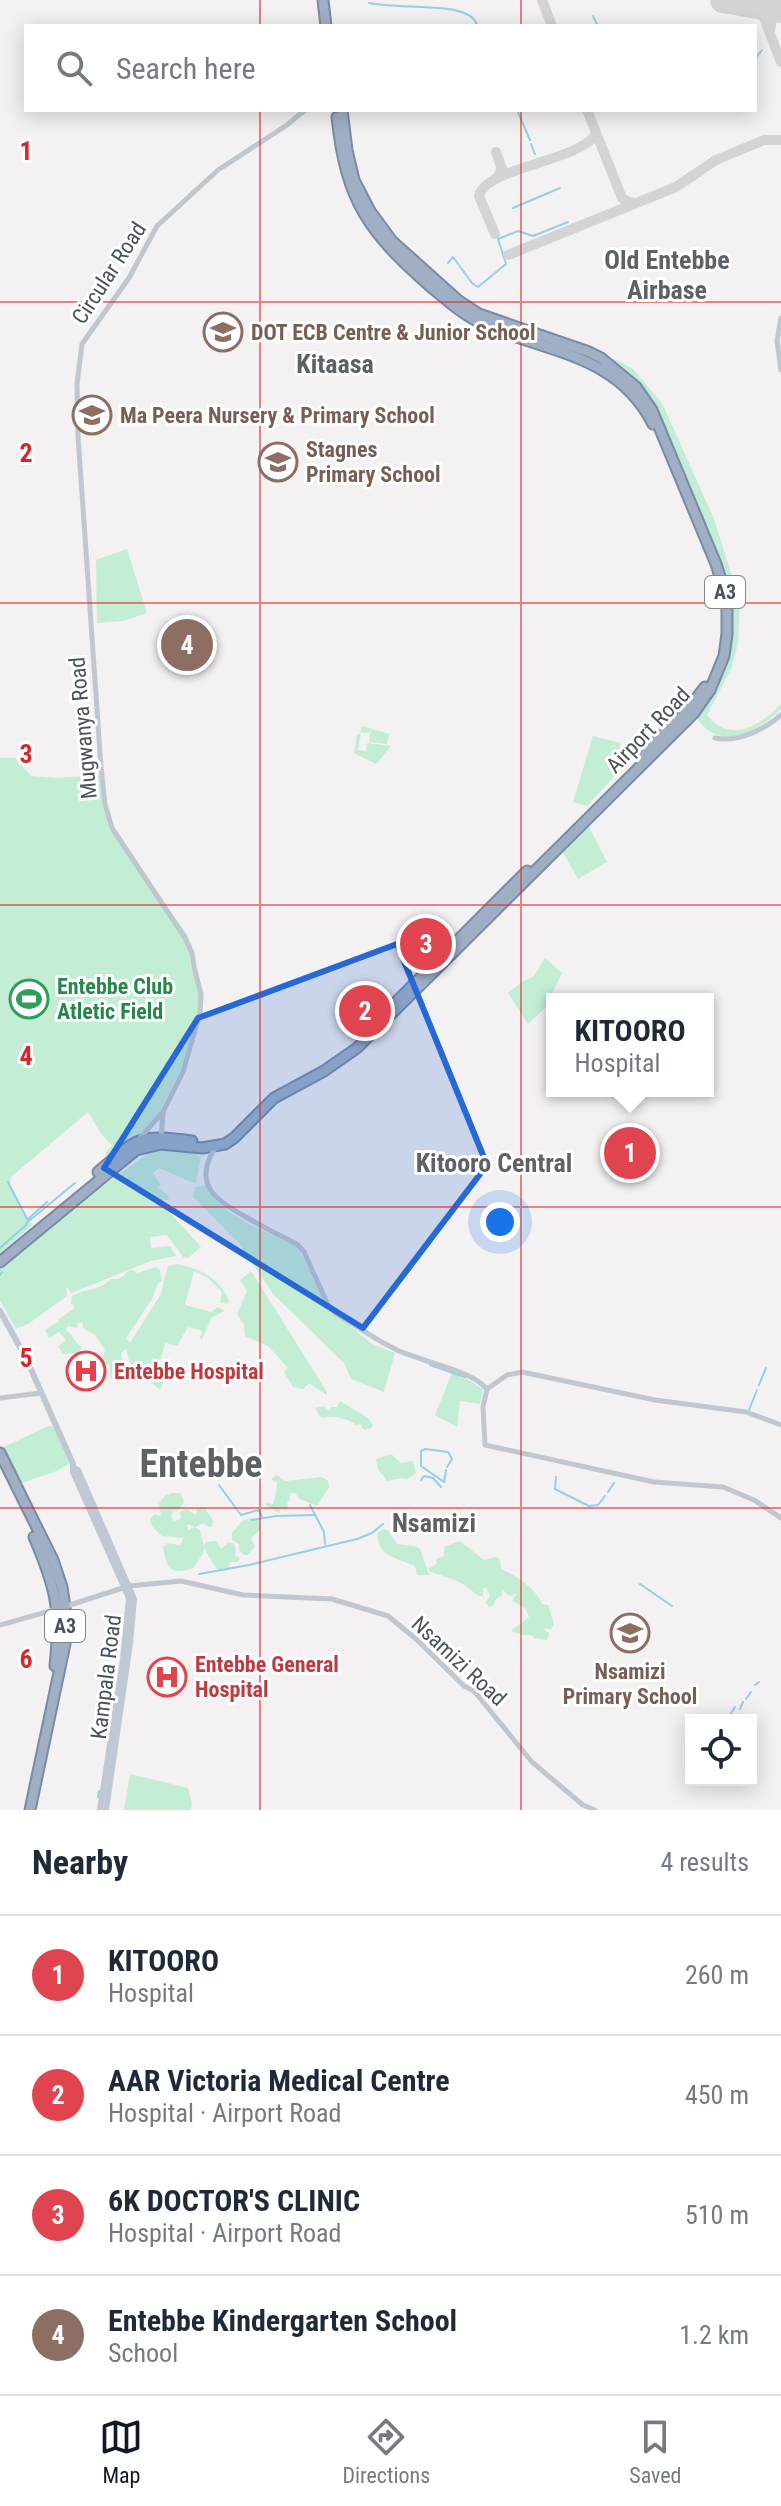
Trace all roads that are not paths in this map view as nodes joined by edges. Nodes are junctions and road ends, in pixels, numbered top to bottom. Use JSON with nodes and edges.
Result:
{"nodes":[{"id":1,"x":325,"y":0,"type":"edge"},
{"id":2,"x":328,"y":24,"type":"edge"},
{"id":3,"x":303,"y":112,"type":"edge"},
{"id":4,"x":336,"y":112,"type":"edge"},
{"id":5,"x":342,"y":112,"type":"edge"},
{"id":6,"x":781,"y":318,"type":"edge"},
{"id":7,"x":781,"y":370,"type":"edge"},
{"id":8,"x":82,"y":475,"type":"joint"},
{"id":9,"x":781,"y":715,"type":"edge"},
{"id":10,"x":715,"y":738,"type":"dead end"},
{"id":11,"x":574,"y":828,"type":"junction"},
{"id":12,"x":163,"y":1112,"type":"junction"},
{"id":13,"x":230,"y":1138,"type":"junction"},
{"id":14,"x":161,"y":1141,"type":"junction"},
{"id":15,"x":137,"y":1145,"type":"junction"},
{"id":16,"x":216,"y":1146,"type":"junction"},
{"id":17,"x":194,"y":1147,"type":"junction"},
{"id":18,"x":208,"y":1160,"type":"junction"},
{"id":19,"x":0,"y":1255,"type":"edge"},
{"id":20,"x":0,"y":1262,"type":"edge"},
{"id":21,"x":0,"y":1311,"type":"edge"},
{"id":22,"x":487,"y":1389,"type":"junction"},
{"id":23,"x":41,"y":1393,"type":"junction"},
{"id":24,"x":0,"y":1398,"type":"edge"},
{"id":25,"x":781,"y":1425,"type":"edge"},
{"id":26,"x":0,"y":1453,"type":"edge"},
{"id":27,"x":0,"y":1464,"type":"edge"},
{"id":28,"x":781,"y":1518,"type":"edge"},
{"id":29,"x":127,"y":1587,"type":"junction"},
{"id":30,"x":62,"y":1608,"type":"junction"},
{"id":31,"x":0,"y":1625,"type":"edge"},
{"id":32,"x":127,"y":1642,"type":"junction"},
{"id":33,"x":28,"y":1810,"type":"edge"},
{"id":34,"x":100,"y":1810,"type":"edge"},
{"id":35,"x":106,"y":1810,"type":"edge"},
{"id":36,"x":595,"y":1810,"type":"edge"}],
"edges":[{"from":1,"to":2,"type":"highway"},
{"from":3,"to":8,"type":"street","name":"Circular Road"},
{"from":4,"to":11,"type":"highway","name":"Airport Road","number":"A3"},
{"from":5,"to":11,"type":"highway","name":"Airport Road","number":"A3"},
{"from":6,"to":7,"type":"street"},
{"from":8,"to":12,"type":"street","name":"Mugwanya Road"},
{"from":9,"to":10,"type":"street"},
{"from":11,"to":13,"type":"highway","name":"Airport Road","number":"A3"},
{"from":12,"to":14,"type":"street"},
{"from":12,"to":15,"type":"street"},
{"from":13,"to":14,"type":"highway","name":"Airport Road","number":"A3"},
{"from":13,"to":16,"type":"highway","name":"Airport Road","number":"A3"},
{"from":14,"to":15,"type":"highway","name":"Airport Road","number":"A3"},
{"from":14,"to":17,"type":"highway","name":"Airport Road","number":"A3"},
{"from":15,"to":19,"type":"highway","number":"A3"},
{"from":15,"to":20,"type":"highway","number":"A3"},
{"from":16,"to":17,"type":"highway","name":"Airport Road","number":"A3"},
{"from":16,"to":18,"type":"street"},
{"from":17,"to":18,"type":"street"},
{"from":18,"to":22,"type":"street"},
{"from":21,"to":23,"type":"main road","name":"Kampala Road"},
{"from":22,"to":25,"type":"street"},
{"from":22,"to":28,"type":"street"},
{"from":23,"to":24,"type":"street"},
{"from":23,"to":29,"type":"main road","name":"Kampala Road"},
{"from":26,"to":30,"type":"highway","number":"A3"},
{"from":27,"to":30,"type":"highway","number":"A3"},
{"from":29,"to":30,"type":"street","name":"Nsamizi Road"},
{"from":29,"to":32,"type":"main road","name":"Kampala Road"},
{"from":29,"to":36,"type":"street","name":"Nsamizi Road"},
{"from":30,"to":31,"type":"street","name":"Nsamizi Road"},
{"from":30,"to":33,"type":"highway","number":"A3"},
{"from":32,"to":34,"type":"main road","name":"Kampala Road"},
{"from":32,"to":35,"type":"main road","name":"Kampala Road"}]}
